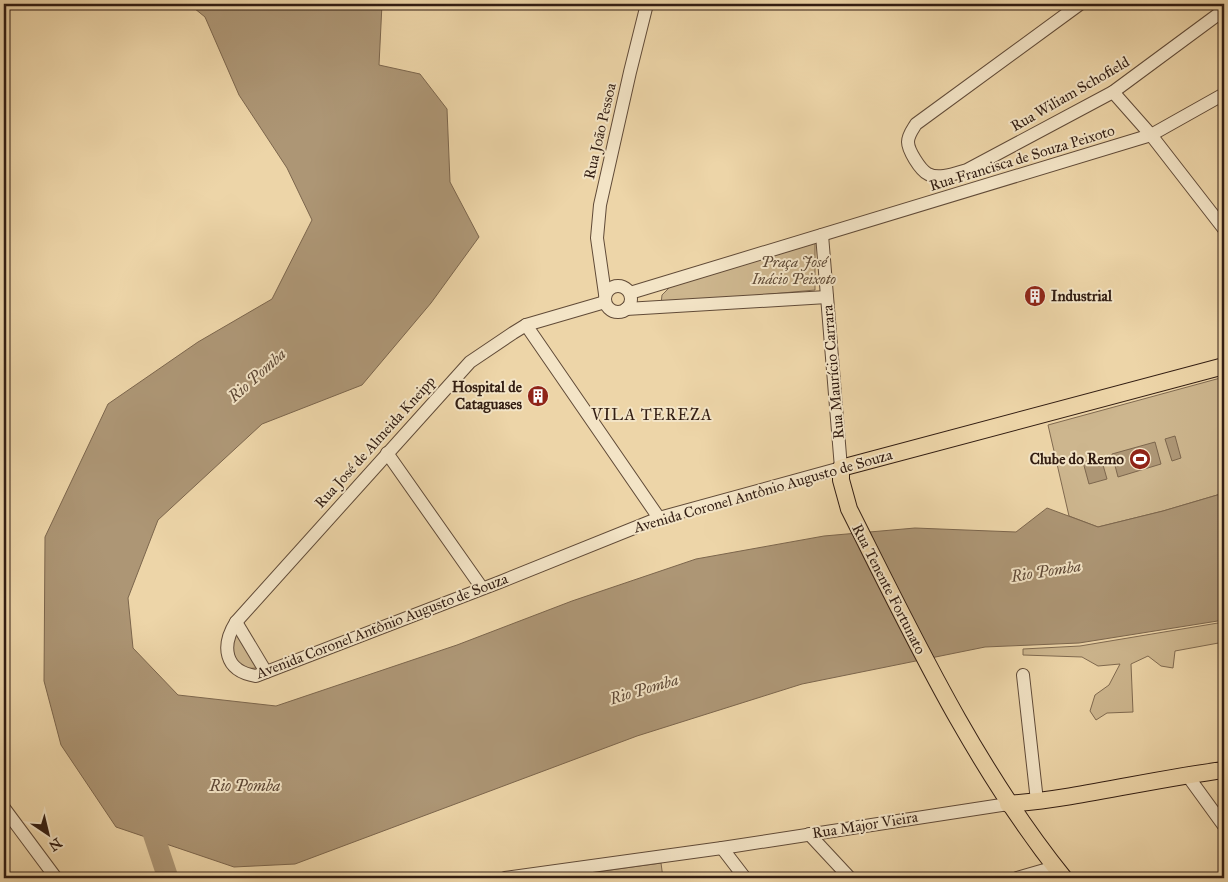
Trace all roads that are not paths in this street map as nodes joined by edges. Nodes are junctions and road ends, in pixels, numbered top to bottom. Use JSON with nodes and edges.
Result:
{"nodes":[{"id":1,"x":648,"y":4,"type":"edge"},
{"id":2,"x":1080,"y":4,"type":"edge"},
{"id":3,"x":1224,"y":10,"type":"edge"},
{"id":4,"x":1113,"y":92,"type":"junction"},
{"id":5,"x":1224,"y":94,"type":"edge"},
{"id":6,"x":1151,"y":135,"type":"junction"},
{"id":7,"x":1224,"y":229,"type":"edge"},
{"id":8,"x":822,"y":235,"type":"junction"},
{"id":9,"x":602,"y":267,"type":"junction"},
{"id":10,"x":626,"y":290,"type":"junction"},
{"id":11,"x":827,"y":296,"type":"junction"},
{"id":12,"x":605,"y":298,"type":"junction"},
{"id":13,"x":626,"y":309,"type":"junction"},
{"id":14,"x":526,"y":325,"type":"junction"},
{"id":15,"x":1224,"y":366,"type":"edge"},
{"id":16,"x":387,"y":453,"type":"junction"},
{"id":17,"x":840,"y":468,"type":"junction"},
{"id":18,"x":849,"y":508,"type":"joint"},
{"id":19,"x":659,"y":518,"type":"junction"},
{"id":20,"x":482,"y":588,"type":"junction"},
{"id":21,"x":236,"y":622,"type":"junction"},
{"id":22,"x":232,"y":664,"type":"joint"},
{"id":23,"x":266,"y":672,"type":"junction"},
{"id":24,"x":1023,"y":674,"type":"dead end"},
{"id":25,"x":1224,"y":770,"type":"edge"},
{"id":26,"x":1187,"y":775,"type":"junction"},
{"id":27,"x":1037,"y":801,"type":"junction"},
{"id":28,"x":1008,"y":804,"type":"junction"},
{"id":29,"x":4,"y":808,"type":"edge"},
{"id":30,"x":1224,"y":826,"type":"edge"},
{"id":31,"x":809,"y":834,"type":"junction"},
{"id":32,"x":722,"y":848,"type":"junction"},
{"id":33,"x":1059,"y":872,"type":"edge"},
{"id":34,"x":56,"y":878,"type":"edge"},
{"id":35,"x":505,"y":878,"type":"edge"},
{"id":36,"x":745,"y":878,"type":"edge"},
{"id":37,"x":850,"y":878,"type":"edge"},
{"id":38,"x":1017,"y":878,"type":"edge"}],
"edges":[{"from":1,"to":9,"type":"street","name":"Rua João Pessoa"},
{"from":2,"to":4,"type":"street","name":"Rua Wiliam Schofield"},
{"from":3,"to":4,"type":"street","name":"Rua Wiliam Schofield"},
{"from":4,"to":6,"type":"street"},
{"from":5,"to":6,"type":"street","name":"Rua Francisca de Souza Peixoto"},
{"from":6,"to":7,"type":"street"},
{"from":6,"to":8,"type":"street","name":"Rua Francisca de Souza Peixoto"},
{"from":8,"to":10,"type":"street"},
{"from":8,"to":11,"type":"street","name":"Rua Maurício Carrara"},
{"from":9,"to":10,"type":"street"},
{"from":9,"to":12,"type":"street","name":"Rua João Pessoa"},
{"from":10,"to":12,"type":"street"},
{"from":10,"to":13,"type":"street"},
{"from":11,"to":13,"type":"street"},
{"from":11,"to":17,"type":"street","name":"Rua Maurício Carrara"},
{"from":12,"to":13,"type":"street"},
{"from":12,"to":14,"type":"street","name":"Rua José de Almeida Kneipp"},
{"from":14,"to":16,"type":"street","name":"Rua José de Almeida Kneipp"},
{"from":14,"to":19,"type":"street"},
{"from":15,"to":17,"type":"main road","name":"Avenida Coronel Antônio Augusto de Souza"},
{"from":16,"to":20,"type":"street"},
{"from":16,"to":21,"type":"street","name":"Rua José de Almeida Kneipp"},
{"from":17,"to":18,"type":"main road","name":"Rua Maurício Carrara"},
{"from":17,"to":19,"type":"street","name":"Avenida Coronel Antônio Augusto de Souza"},
{"from":18,"to":28,"type":"main road","name":"Rua Tenente Fortunato"},
{"from":19,"to":20,"type":"street","name":"Avenida Coronel Antônio Augusto de Souza"},
{"from":20,"to":23,"type":"street","name":"Avenida Coronel Antônio Augusto de Souza"},
{"from":21,"to":22,"type":"street","name":"Rua José de Almeida Kneipp"},
{"from":21,"to":23,"type":"street"},
{"from":22,"to":23,"type":"street","name":"Avenida Coronel Antônio Augusto de Souza"},
{"from":24,"to":27,"type":"street"},
{"from":25,"to":26,"type":"main road","name":"Rua Major Vieira"},
{"from":26,"to":27,"type":"main road","name":"Rua Major Vieira"},
{"from":26,"to":30,"type":"street"},
{"from":27,"to":28,"type":"main road","name":"Rua Major Vieira"},
{"from":28,"to":31,"type":"street","name":"Rua Major Vieira"},
{"from":28,"to":33,"type":"main road"},
{"from":29,"to":34,"type":"street"},
{"from":31,"to":32,"type":"street","name":"Rua Major Vieira"},
{"from":31,"to":37,"type":"street"},
{"from":32,"to":35,"type":"street","name":"Rua Major Vieira"},
{"from":32,"to":36,"type":"street"},
{"from":33,"to":38,"type":"street"}]}
